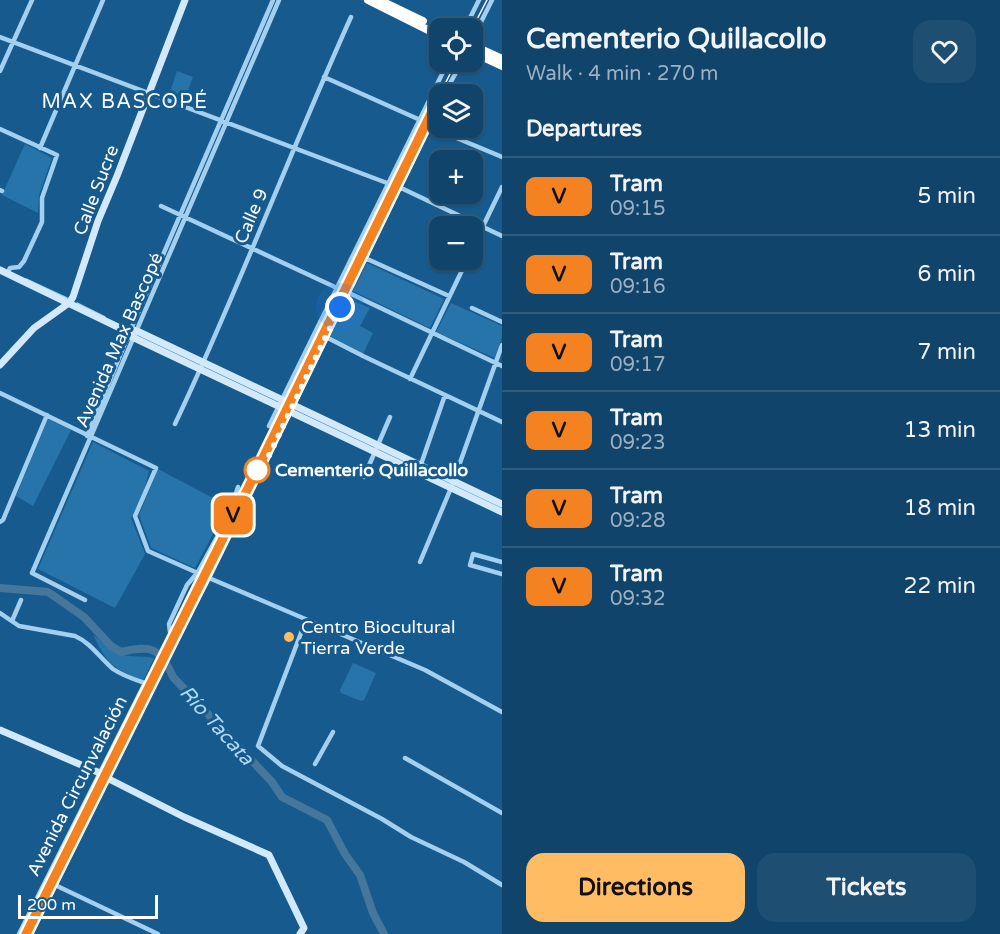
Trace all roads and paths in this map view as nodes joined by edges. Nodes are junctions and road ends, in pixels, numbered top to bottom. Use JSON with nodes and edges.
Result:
{"nodes":[{"id":1,"x":32,"y":0,"type":"edge"},
{"id":2,"x":103,"y":0,"type":"edge"},
{"id":3,"x":185,"y":0,"type":"edge"},
{"id":4,"x":273,"y":0,"type":"edge"},
{"id":5,"x":279,"y":0,"type":"edge"},
{"id":6,"x":368,"y":0,"type":"edge"},
{"id":7,"x":379,"y":0,"type":"edge"},
{"id":8,"x":479,"y":0,"type":"edge"},
{"id":9,"x":492,"y":0,"type":"edge"},
{"id":10,"x":351,"y":17,"type":"dead end"},
{"id":11,"x":470,"y":18,"type":"edge"},
{"id":12,"x":483,"y":18,"type":"edge"},
{"id":13,"x":429,"y":24,"type":"edge"},
{"id":14,"x":429,"y":30,"type":"edge"},
{"id":15,"x":0,"y":37,"type":"edge"},
{"id":16,"x":13,"y":43,"type":"junction"},
{"id":17,"x":483,"y":50,"type":"edge"},
{"id":18,"x":483,"y":57,"type":"edge"},
{"id":19,"x":502,"y":59,"type":"edge"},
{"id":20,"x":76,"y":66,"type":"junction"},
{"id":21,"x":502,"y":66,"type":"edge"},
{"id":22,"x":0,"y":71,"type":"edge"},
{"id":23,"x":443,"y":72,"type":"edge"},
{"id":24,"x":324,"y":77,"type":"junction"},
{"id":25,"x":148,"y":93,"type":"junction"},
{"id":26,"x":418,"y":119,"type":"junction"},
{"id":27,"x":224,"y":121,"type":"junction"},
{"id":28,"x":429,"y":127,"type":"edge"},
{"id":29,"x":0,"y":129,"type":"edge"},
{"id":30,"x":457,"y":138,"type":"edge"},
{"id":31,"x":294,"y":147,"type":"junction"},
{"id":32,"x":40,"y":148,"type":"junction"},
{"id":33,"x":502,"y":157,"type":"edge"},
{"id":34,"x":387,"y":183,"type":"junction"},
{"id":35,"x":502,"y":187,"type":"edge"},
{"id":36,"x":399,"y":188,"type":"junction"},
{"id":37,"x":161,"y":206,"type":"dead end"},
{"id":38,"x":458,"y":216,"type":"edge"},
{"id":39,"x":184,"y":217,"type":"junction"},
{"id":40,"x":483,"y":228,"type":"joint"},
{"id":41,"x":502,"y":236,"type":"edge"},
{"id":42,"x":251,"y":248,"type":"junction"},
{"id":43,"x":365,"y":258,"type":"junction"},
{"id":44,"x":462,"y":270,"type":"edge"},
{"id":45,"x":4,"y":272,"type":"edge"},
{"id":46,"x":337,"y":288,"type":"junction"},
{"id":47,"x":347,"y":292,"type":"junction"},
{"id":48,"x":449,"y":296,"type":"junction"},
{"id":49,"x":69,"y":303,"type":"junction"},
{"id":50,"x":472,"y":308,"type":"dead end"},
{"id":51,"x":502,"y":322,"type":"edge"},
{"id":52,"x":131,"y":333,"type":"junction"},
{"id":53,"x":432,"y":333,"type":"junction"},
{"id":54,"x":326,"y":337,"type":"junction"},
{"id":55,"x":502,"y":345,"type":"edge"},
{"id":56,"x":496,"y":363,"type":"junction"},
{"id":57,"x":0,"y":365,"type":"edge"},
{"id":58,"x":203,"y":365,"type":"junction"},
{"id":59,"x":502,"y":366,"type":"edge"},
{"id":60,"x":410,"y":379,"type":"junction"},
{"id":61,"x":0,"y":393,"type":"edge"},
{"id":62,"x":445,"y":395,"type":"junction"},
{"id":63,"x":284,"y":399,"type":"junction"},
{"id":64,"x":294,"y":404,"type":"junction"},
{"id":65,"x":279,"y":407,"type":"junction"},
{"id":66,"x":478,"y":411,"type":"junction"},
{"id":67,"x":290,"y":412,"type":"junction"},
{"id":68,"x":47,"y":415,"type":"junction"},
{"id":69,"x":390,"y":417,"type":"dead end"},
{"id":70,"x":502,"y":423,"type":"edge"},
{"id":71,"x":175,"y":424,"type":"dead end"},
{"id":72,"x":269,"y":426,"type":"dead end"},
{"id":73,"x":89,"y":436,"type":"junction"},
{"id":74,"x":376,"y":449,"type":"junction"},
{"id":75,"x":420,"y":470,"type":"junction"},
{"id":76,"x":364,"y":477,"type":"dead end"},
{"id":77,"x":452,"y":484,"type":"junction"},
{"id":78,"x":238,"y":487,"type":"dead end"},
{"id":79,"x":502,"y":504,"type":"edge"},
{"id":80,"x":502,"y":512,"type":"edge"},
{"id":81,"x":0,"y":522,"type":"edge"},
{"id":82,"x":420,"y":562,"type":"dead end"},
{"id":83,"x":502,"y":562,"type":"edge"},
{"id":84,"x":198,"y":572,"type":"junction"},
{"id":85,"x":502,"y":574,"type":"edge"},
{"id":86,"x":209,"y":578,"type":"junction"},
{"id":87,"x":21,"y":600,"type":"dead end"},
{"id":88,"x":85,"y":600,"type":"dead end"},
{"id":89,"x":0,"y":613,"type":"edge"},
{"id":90,"x":306,"y":620,"type":"junction"},
{"id":91,"x":12,"y":621,"type":"junction"},
{"id":92,"x":170,"y":632,"type":"dead end"},
{"id":93,"x":172,"y":649,"type":"dead end"},
{"id":94,"x":502,"y":712,"type":"edge"},
{"id":95,"x":0,"y":730,"type":"edge"},
{"id":96,"x":333,"y":732,"type":"dead end"},
{"id":97,"x":405,"y":758,"type":"dead end"},
{"id":98,"x":315,"y":764,"type":"dead end"},
{"id":99,"x":104,"y":776,"type":"junction"},
{"id":100,"x":502,"y":813,"type":"edge"},
{"id":101,"x":55,"y":885,"type":"junction"},
{"id":102,"x":502,"y":885,"type":"edge"},
{"id":103,"x":302,"y":931,"type":"edge"},
{"id":104,"x":19,"y":934,"type":"edge"},
{"id":105,"x":31,"y":934,"type":"edge"},
{"id":106,"x":158,"y":934,"type":"edge"},
{"id":107,"x":311,"y":934,"type":"edge"}],
"edges":[{"from":1,"to":16,"type":"street"},
{"from":2,"to":20,"type":"street"},
{"from":3,"to":25,"type":"main road","name":"Calle Sucre"},
{"from":4,"to":27,"type":"street","name":"Avenida Max Bascopé"},
{"from":5,"to":27,"type":"street","name":"Avenida Max Bascopé"},
{"from":6,"to":14,"type":"highway"},
{"from":7,"to":13,"type":"highway"},
{"from":8,"to":11,"type":"street"},
{"from":9,"to":12,"type":"street"},
{"from":10,"to":24,"type":"street","name":"Calle 9"},
{"from":15,"to":16,"type":"street"},
{"from":16,"to":20,"type":"street"},
{"from":16,"to":22,"type":"street"},
{"from":17,"to":19,"type":"highway"},
{"from":18,"to":21,"type":"highway"},
{"from":20,"to":25,"type":"street"},
{"from":20,"to":32,"type":"street"},
{"from":23,"to":26,"type":"street"},
{"from":24,"to":26,"type":"street"},
{"from":24,"to":31,"type":"street","name":"Calle 9"},
{"from":25,"to":27,"type":"street"},
{"from":25,"to":49,"type":"main road","name":"Calle Sucre"},
{"from":26,"to":34,"type":"street"},
{"from":27,"to":31,"type":"street"},
{"from":27,"to":39,"type":"street","name":"Avenida Max Bascopé"},
{"from":28,"to":36,"type":"street"},
{"from":29,"to":32,"type":"street"},
{"from":30,"to":33,"type":"street"},
{"from":31,"to":34,"type":"street"},
{"from":31,"to":42,"type":"street","name":"Calle 9"},
{"from":32,"to":45,"type":"street"},
{"from":34,"to":46,"type":"street"},
{"from":35,"to":40,"type":"street"},
{"from":36,"to":38,"type":"street"},
{"from":36,"to":43,"type":"street"},
{"from":37,"to":39,"type":"street"},
{"from":39,"to":42,"type":"street"},
{"from":39,"to":52,"type":"street","name":"Avenida Max Bascopé"},
{"from":40,"to":41,"type":"street"},
{"from":42,"to":46,"type":"street"},
{"from":42,"to":58,"type":"street","name":"Calle 9"},
{"from":43,"to":47,"type":"street"},
{"from":43,"to":48,"type":"street"},
{"from":44,"to":48,"type":"street"},
{"from":45,"to":49,"type":"main road"},
{"from":46,"to":63,"type":"street"},
{"from":47,"to":53,"type":"street"},
{"from":47,"to":54,"type":"street"},
{"from":48,"to":53,"type":"street"},
{"from":49,"to":52,"type":"main road"},
{"from":49,"to":57,"type":"main road"},
{"from":50,"to":51,"type":"street"},
{"from":52,"to":58,"type":"main road"},
{"from":52,"to":73,"type":"street","name":"Avenida Max Bascopé"},
{"from":53,"to":56,"type":"street"},
{"from":53,"to":60,"type":"street"},
{"from":54,"to":60,"type":"street"},
{"from":54,"to":64,"type":"street"},
{"from":55,"to":56,"type":"street"},
{"from":56,"to":59,"type":"street"},
{"from":56,"to":66,"type":"street"},
{"from":58,"to":63,"type":"main road"},
{"from":58,"to":65,"type":"main road"},
{"from":58,"to":71,"type":"street","name":"Calle 9"},
{"from":60,"to":62,"type":"street"},
{"from":61,"to":68,"type":"street"},
{"from":62,"to":66,"type":"street"},
{"from":62,"to":75,"type":"street"},
{"from":63,"to":64,"type":"main road"},
{"from":63,"to":65,"type":"street"},
{"from":64,"to":67,"type":"street"},
{"from":64,"to":74,"type":"main road"},
{"from":65,"to":67,"type":"main road"},
{"from":65,"to":72,"type":"street"},
{"from":66,"to":70,"type":"street"},
{"from":66,"to":77,"type":"street"},
{"from":67,"to":74,"type":"main road"},
{"from":67,"to":86,"type":"street"},
{"from":68,"to":73,"type":"street"},
{"from":68,"to":81,"type":"street"},
{"from":69,"to":74,"type":"street"},
{"from":73,"to":84,"type":"street"},
{"from":73,"to":88,"type":"street","name":"Avenida Max Bascopé"},
{"from":74,"to":75,"type":"main road"},
{"from":74,"to":76,"type":"street"},
{"from":75,"to":77,"type":"main road"},
{"from":77,"to":79,"type":"main road"},
{"from":77,"to":80,"type":"main road"},
{"from":77,"to":82,"type":"street"},
{"from":78,"to":84,"type":"street"},
{"from":83,"to":85,"type":"street"},
{"from":84,"to":86,"type":"street"},
{"from":84,"to":92,"type":"street"},
{"from":86,"to":90,"type":"street"},
{"from":86,"to":93,"type":"street"},
{"from":87,"to":91,"type":"street"},
{"from":89,"to":91,"type":"street"},
{"from":90,"to":94,"type":"street"},
{"from":90,"to":102,"type":"street"},
{"from":91,"to":99,"type":"street","name":"Avenida Circunvalación"},
{"from":95,"to":99,"type":"main road"},
{"from":96,"to":98,"type":"street"},
{"from":97,"to":100,"type":"street"},
{"from":99,"to":101,"type":"street","name":"Avenida Circunvalación"},
{"from":99,"to":103,"type":"main road"},
{"from":99,"to":104,"type":"street","name":"Avenida Circunvalación"},
{"from":101,"to":105,"type":"street","name":"Avenida Circunvalación"},
{"from":101,"to":106,"type":"street"},
{"from":103,"to":107,"type":"street"}]}
